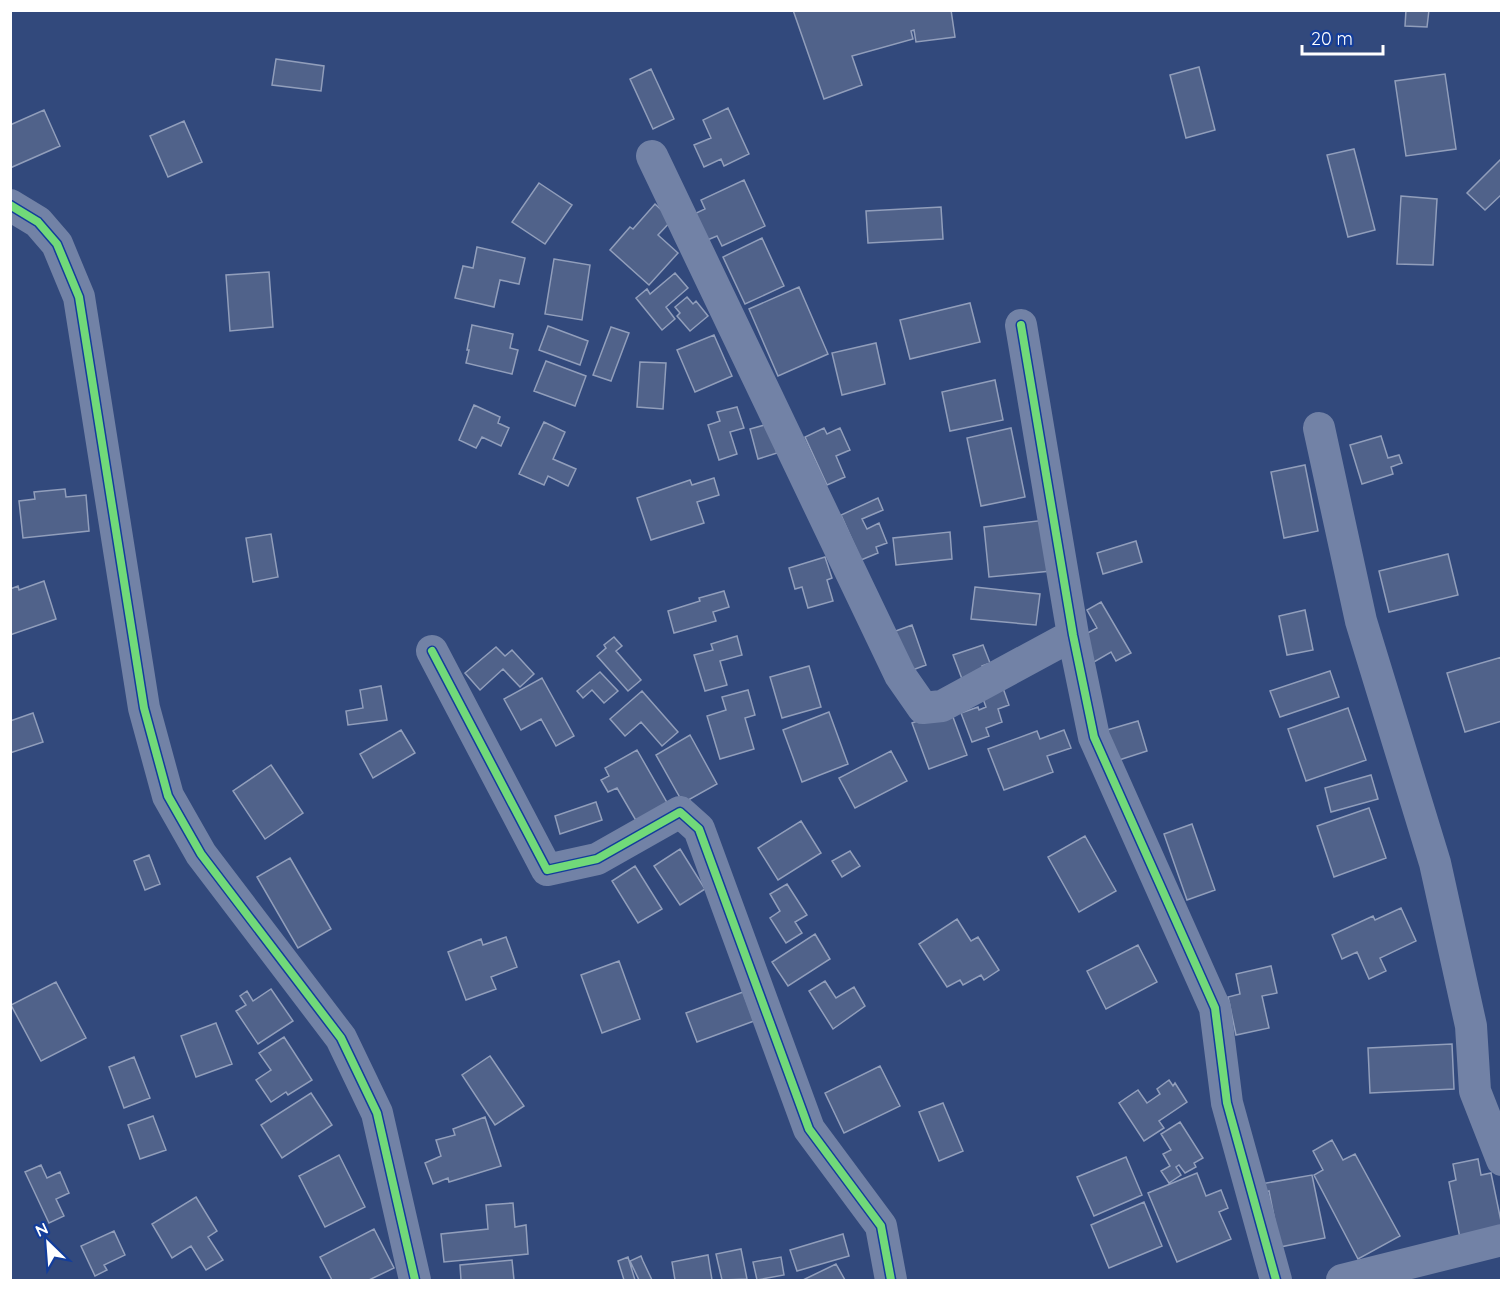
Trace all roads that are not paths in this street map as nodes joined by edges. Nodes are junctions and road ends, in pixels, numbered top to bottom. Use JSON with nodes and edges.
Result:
{"nodes":[{"id":1,"x":652,"y":156,"type":"dead end"},
{"id":2,"x":10,"y":205,"type":"edge"},
{"id":3,"x":1021,"y":325,"type":"dead end"},
{"id":4,"x":1319,"y":428,"type":"dead end"},
{"id":5,"x":1073,"y":635,"type":"junction"},
{"id":6,"x":432,"y":651,"type":"dead end"},
{"id":7,"x":1502,"y":1160,"type":"edge"},
{"id":8,"x":1502,"y":1240,"type":"edge"},
{"id":9,"x":415,"y":1281,"type":"edge"},
{"id":10,"x":891,"y":1281,"type":"edge"},
{"id":11,"x":1276,"y":1281,"type":"edge"},
{"id":12,"x":1342,"y":1281,"type":"edge"}],
"edges":[{"from":1,"to":5,"type":"street"},
{"from":2,"to":9,"type":"street"},
{"from":3,"to":5,"type":"street"},
{"from":4,"to":7,"type":"street"},
{"from":5,"to":11,"type":"street"},
{"from":6,"to":10,"type":"street"},
{"from":8,"to":12,"type":"street"}]}
